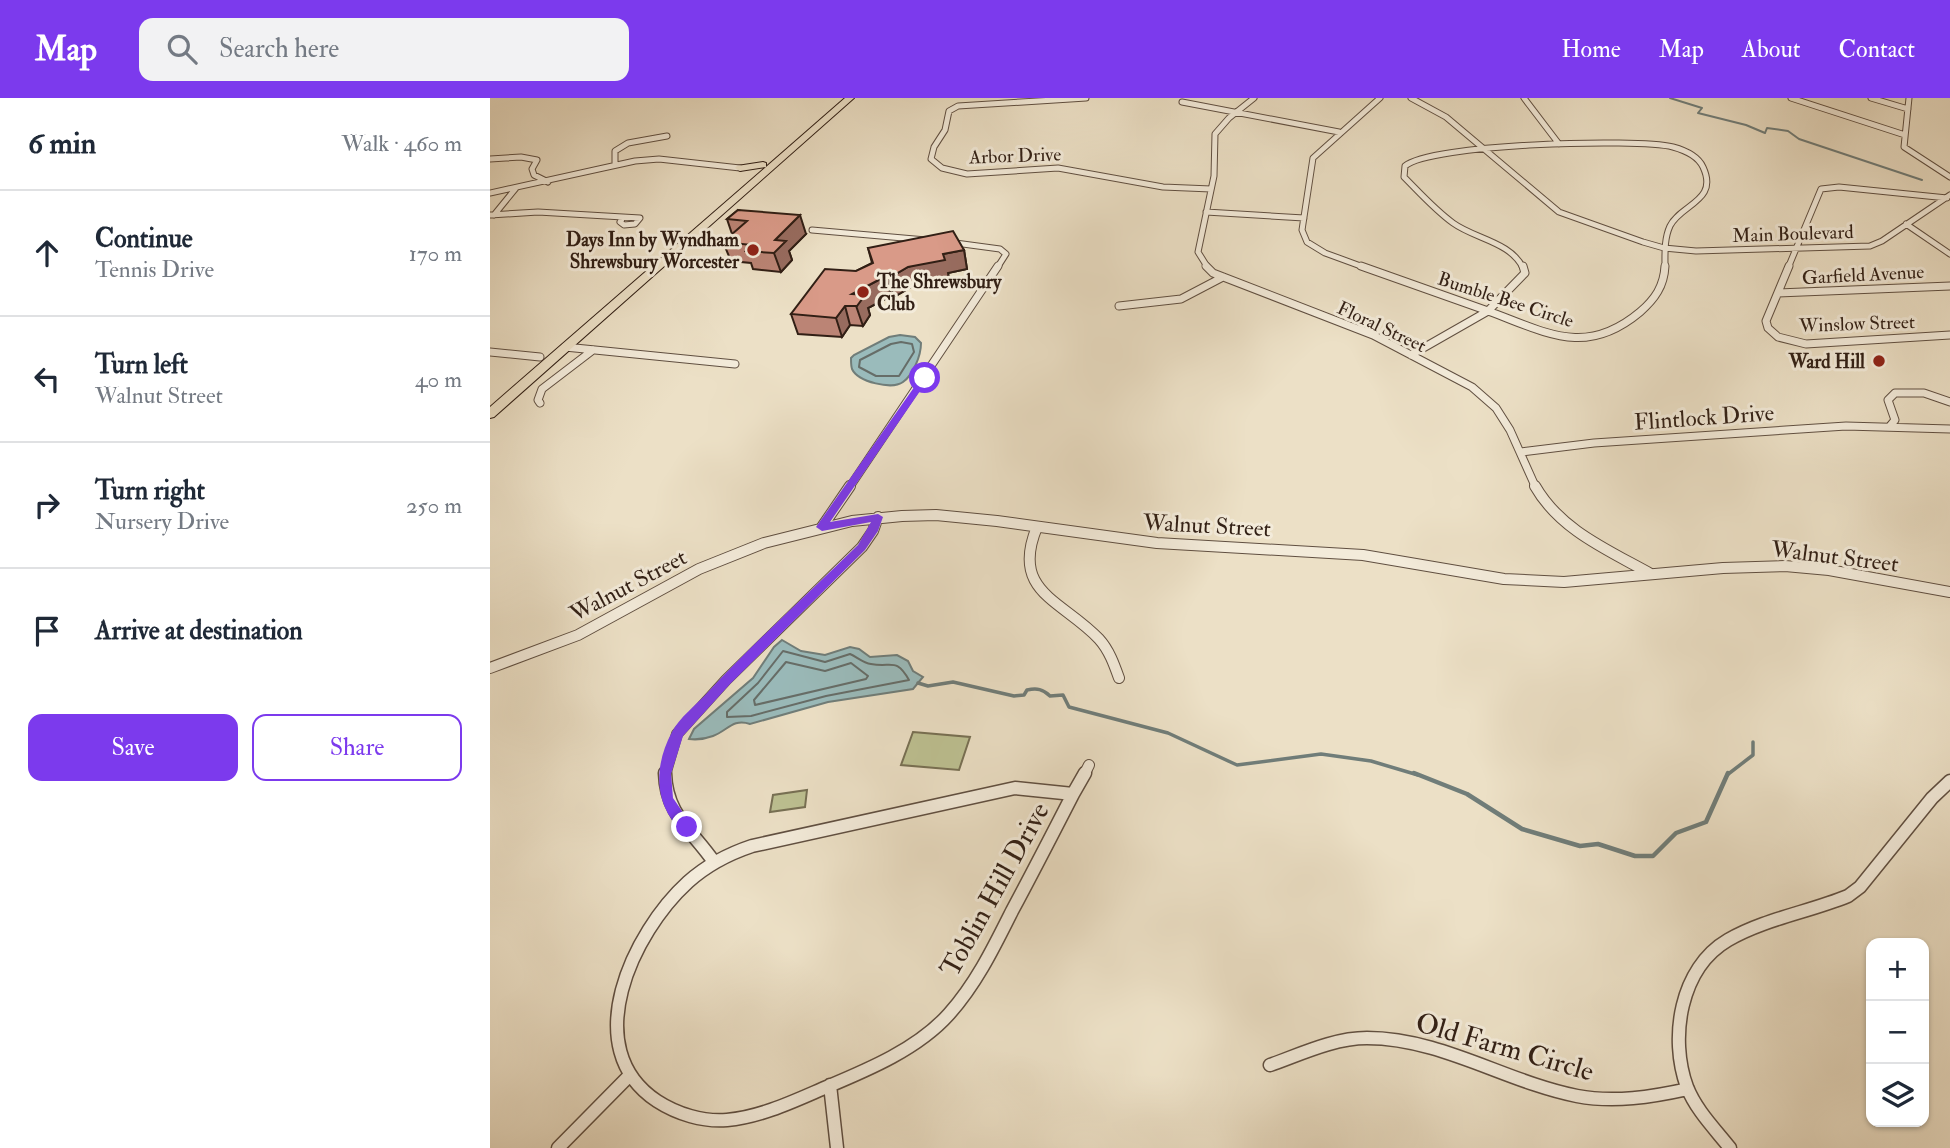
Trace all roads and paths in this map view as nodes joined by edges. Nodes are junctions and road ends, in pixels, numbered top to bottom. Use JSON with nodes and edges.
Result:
{"nodes":[{"id":1,"x":840,"y":98,"type":"edge"},
{"id":2,"x":849,"y":98,"type":"edge"},
{"id":3,"x":1086,"y":98,"type":"edge"},
{"id":4,"x":1255,"y":98,"type":"edge"},
{"id":5,"x":1380,"y":98,"type":"edge"},
{"id":6,"x":1411,"y":98,"type":"edge"},
{"id":7,"x":1524,"y":98,"type":"edge"},
{"id":8,"x":1791,"y":98,"type":"edge"},
{"id":9,"x":1871,"y":98,"type":"edge"},
{"id":10,"x":1909,"y":98,"type":"edge"},
{"id":11,"x":1182,"y":102,"type":"dead end"},
{"id":12,"x":1908,"y":109,"type":"junction"},
{"id":13,"x":1234,"y":114,"type":"junction"},
{"id":14,"x":1339,"y":132,"type":"junction"},
{"id":15,"x":1905,"y":135,"type":"junction"},
{"id":16,"x":667,"y":136,"type":"dead end"},
{"id":17,"x":1559,"y":144,"type":"junction"},
{"id":18,"x":1482,"y":148,"type":"junction"},
{"id":19,"x":490,"y":159,"type":"edge"},
{"id":20,"x":615,"y":164,"type":"junction"},
{"id":21,"x":763,"y":164,"type":"junction"},
{"id":22,"x":740,"y":168,"type":"junction"},
{"id":23,"x":753,"y":174,"type":"junction"},
{"id":24,"x":536,"y":177,"type":"junction"},
{"id":25,"x":1950,"y":177,"type":"edge"},
{"id":26,"x":548,"y":182,"type":"junction"},
{"id":27,"x":528,"y":186,"type":"junction"},
{"id":28,"x":516,"y":188,"type":"junction"},
{"id":29,"x":1211,"y":189,"type":"junction"},
{"id":30,"x":490,"y":193,"type":"edge"},
{"id":31,"x":1949,"y":197,"type":"edge"},
{"id":32,"x":1206,"y":212,"type":"junction"},
{"id":33,"x":491,"y":217,"type":"edge"},
{"id":34,"x":1304,"y":218,"type":"junction"},
{"id":35,"x":622,"y":219,"type":"dead end"},
{"id":36,"x":1906,"y":224,"type":"junction"},
{"id":37,"x":812,"y":230,"type":"dead end"},
{"id":38,"x":930,"y":240,"type":"edge"},
{"id":39,"x":944,"y":242,"type":"edge"},
{"id":40,"x":1664,"y":248,"type":"junction"},
{"id":41,"x":1794,"y":250,"type":"junction"},
{"id":42,"x":1950,"y":254,"type":"edge"},
{"id":43,"x":1223,"y":278,"type":"junction"},
{"id":44,"x":1950,"y":286,"type":"edge"},
{"id":45,"x":1778,"y":293,"type":"junction"},
{"id":46,"x":1119,"y":306,"type":"dead end"},
{"id":47,"x":1488,"y":311,"type":"junction"},
{"id":48,"x":1950,"y":335,"type":"edge"},
{"id":49,"x":565,"y":347,"type":"junction"},
{"id":50,"x":593,"y":349,"type":"junction"},
{"id":51,"x":490,"y":352,"type":"edge"},
{"id":52,"x":1411,"y":355,"type":"junction"},
{"id":53,"x":540,"y":357,"type":"junction"},
{"id":54,"x":734,"y":364,"type":"dead end"},
{"id":55,"x":490,"y":402,"type":"edge"},
{"id":56,"x":1950,"y":402,"type":"edge"},
{"id":57,"x":540,"y":403,"type":"dead end"},
{"id":58,"x":490,"y":414,"type":"edge"},
{"id":59,"x":1890,"y":426,"type":"junction"},
{"id":60,"x":1950,"y":429,"type":"edge"},
{"id":61,"x":1521,"y":452,"type":"junction"},
{"id":62,"x":878,"y":517,"type":"junction"},
{"id":63,"x":822,"y":527,"type":"junction"},
{"id":64,"x":1037,"y":527,"type":"junction"},
{"id":65,"x":1651,"y":574,"type":"junction"},
{"id":66,"x":1950,"y":592,"type":"edge"},
{"id":67,"x":490,"y":668,"type":"edge"},
{"id":68,"x":1119,"y":678,"type":"dead end"},
{"id":69,"x":1089,"y":765,"type":"dead end"},
{"id":70,"x":1950,"y":781,"type":"edge"},
{"id":71,"x":1073,"y":794,"type":"junction"},
{"id":72,"x":714,"y":862,"type":"junction"},
{"id":73,"x":1270,"y":1065,"type":"dead end"},
{"id":74,"x":628,"y":1077,"type":"junction"},
{"id":75,"x":830,"y":1085,"type":"junction"},
{"id":76,"x":1688,"y":1089,"type":"junction"},
{"id":77,"x":558,"y":1148,"type":"edge"},
{"id":78,"x":837,"y":1148,"type":"edge"},
{"id":79,"x":1730,"y":1148,"type":"edge"}],
"edges":[{"from":1,"to":21,"type":"highway"},
{"from":2,"to":49,"type":"highway"},
{"from":3,"to":29,"type":"street","name":"Arbor Drive"},
{"from":4,"to":13,"type":"street","name":"Floral Street"},
{"from":5,"to":14,"type":"street","name":"Bumble Bee Circle"},
{"from":6,"to":18,"type":"street","name":"Main Boulevard"},
{"from":7,"to":17,"type":"street"},
{"from":8,"to":15,"type":"street"},
{"from":9,"to":12,"type":"street"},
{"from":10,"to":12,"type":"street"},
{"from":11,"to":13,"type":"street"},
{"from":12,"to":15,"type":"street"},
{"from":13,"to":14,"type":"street"},
{"from":13,"to":29,"type":"street","name":"Floral Street"},
{"from":14,"to":34,"type":"street","name":"Bumble Bee Circle"},
{"from":15,"to":25,"type":"street"},
{"from":16,"to":20,"type":"street"},
{"from":17,"to":18,"type":"street","name":"Bumble Bee Circle"},
{"from":17,"to":40,"type":"street","name":"Bumble Bee Circle"},
{"from":18,"to":40,"type":"street","name":"Main Boulevard"},
{"from":18,"to":47,"type":"street","name":"Bumble Bee Circle"},
{"from":19,"to":24,"type":"street"},
{"from":20,"to":22,"type":"street"},
{"from":20,"to":26,"type":"street"},
{"from":21,"to":22,"type":"highway"},
{"from":21,"to":23,"type":"highway"},
{"from":22,"to":23,"type":"highway"},
{"from":23,"to":53,"type":"highway"},
{"from":24,"to":26,"type":"street"},
{"from":24,"to":27,"type":"street"},
{"from":26,"to":27,"type":"street"},
{"from":27,"to":28,"type":"street"},
{"from":28,"to":30,"type":"street"},
{"from":28,"to":33,"type":"street"},
{"from":29,"to":32,"type":"street","name":"Floral Street"},
{"from":31,"to":36,"type":"street","name":"Main Boulevard"},
{"from":31,"to":41,"type":"street","name":"Winslow Street"},
{"from":32,"to":34,"type":"street"},
{"from":32,"to":43,"type":"street","name":"Floral Street"},
{"from":33,"to":35,"type":"street"},
{"from":34,"to":47,"type":"street","name":"Bumble Bee Circle"},
{"from":36,"to":41,"type":"street","name":"Main Boulevard"},
{"from":36,"to":42,"type":"street"},
{"from":37,"to":38,"type":"street"},
{"from":39,"to":63,"type":"street"},
{"from":40,"to":41,"type":"street","name":"Main Boulevard"},
{"from":40,"to":47,"type":"street","name":"Bumble Bee Circle"},
{"from":41,"to":45,"type":"street","name":"Winslow Street"},
{"from":43,"to":46,"type":"street"},
{"from":43,"to":52,"type":"street","name":"Floral Street"},
{"from":44,"to":45,"type":"street","name":"Garfield Avenue"},
{"from":45,"to":48,"type":"street","name":"Winslow Street"},
{"from":47,"to":52,"type":"street"},
{"from":49,"to":50,"type":"street"},
{"from":49,"to":58,"type":"highway"},
{"from":50,"to":54,"type":"street"},
{"from":50,"to":57,"type":"street"},
{"from":51,"to":53,"type":"street"},
{"from":52,"to":61,"type":"street","name":"Floral Street"},
{"from":53,"to":55,"type":"highway"},
{"from":56,"to":59,"type":"street"},
{"from":59,"to":60,"type":"street","name":"Flintlock Drive"},
{"from":59,"to":61,"type":"street","name":"Flintlock Drive"},
{"from":61,"to":65,"type":"street","name":"Floral Street"},
{"from":62,"to":63,"type":"street","name":"Walnut Street"},
{"from":62,"to":64,"type":"street","name":"Walnut Street"},
{"from":62,"to":72,"type":"street"},
{"from":63,"to":67,"type":"street","name":"Walnut Street"},
{"from":64,"to":65,"type":"street","name":"Walnut Street"},
{"from":64,"to":68,"type":"street"},
{"from":65,"to":66,"type":"street","name":"Walnut Street"},
{"from":69,"to":71,"type":"street"},
{"from":70,"to":76,"type":"street"},
{"from":71,"to":72,"type":"street","name":"Toblin Hill Drive"},
{"from":71,"to":75,"type":"street","name":"Toblin Hill Drive"},
{"from":72,"to":74,"type":"street","name":"Toblin Hill Drive"},
{"from":73,"to":76,"type":"street","name":"Old Farm Circle"},
{"from":74,"to":75,"type":"street","name":"Toblin Hill Drive"},
{"from":74,"to":77,"type":"street"},
{"from":75,"to":78,"type":"street"},
{"from":76,"to":79,"type":"street"}]}
